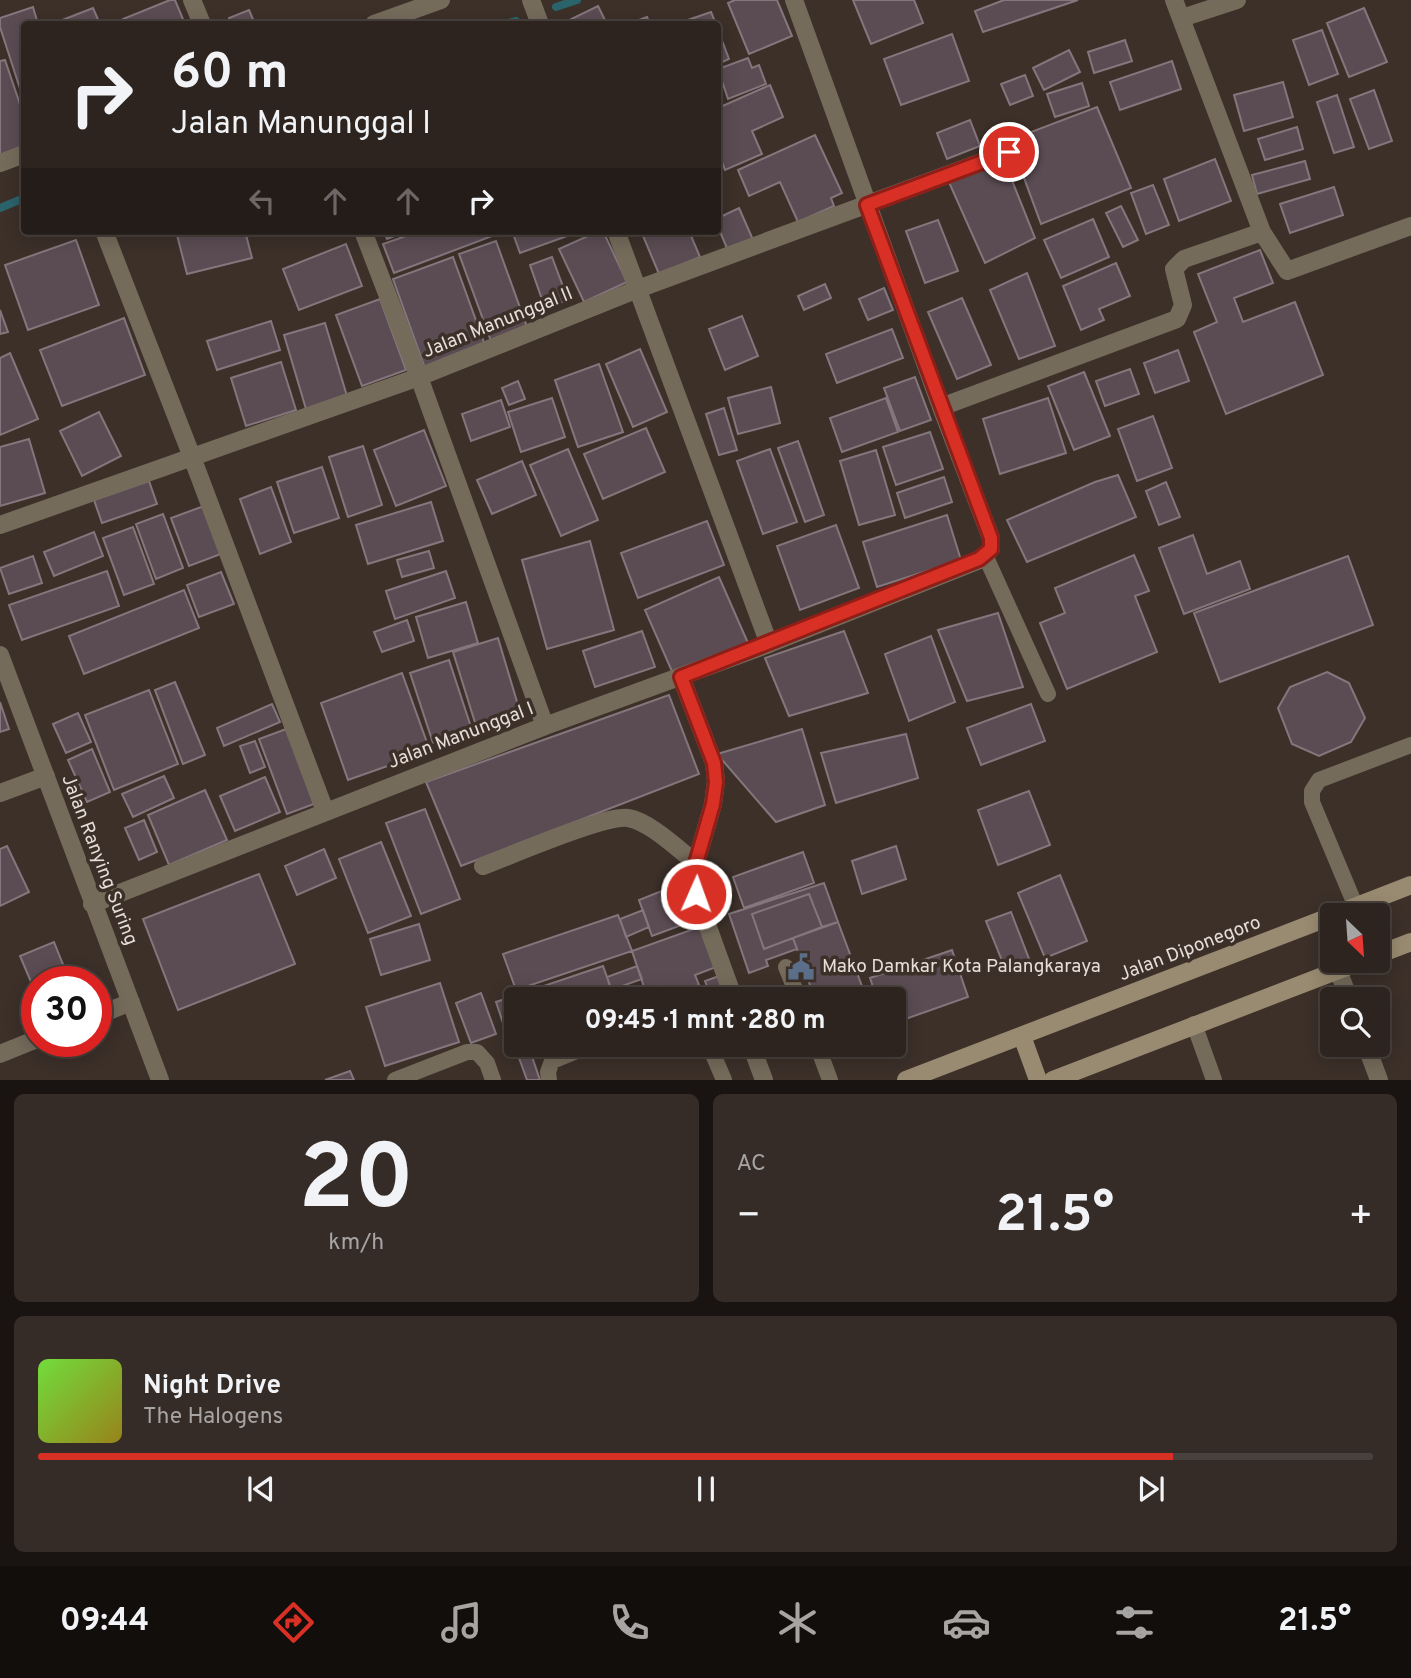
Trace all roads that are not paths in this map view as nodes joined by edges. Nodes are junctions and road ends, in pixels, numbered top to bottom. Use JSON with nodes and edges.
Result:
{"nodes":[{"id":1,"x":192,"y":0,"type":"edge"},
{"id":2,"x":440,"y":0,"type":"edge"},
{"id":3,"x":794,"y":0,"type":"edge"},
{"id":4,"x":1174,"y":0,"type":"edge"},
{"id":5,"x":1237,"y":0,"type":"edge"},
{"id":6,"x":532,"y":3,"type":"edge"},
{"id":7,"x":1182,"y":19,"type":"junction"},
{"id":8,"x":201,"y":21,"type":"edge"},
{"id":9,"x":382,"y":21,"type":"edge"},
{"id":10,"x":539,"y":21,"type":"edge"},
{"id":11,"x":1009,"y":152,"type":"dead end"},
{"id":12,"x":21,"y":155,"type":"edge"},
{"id":13,"x":0,"y":163,"type":"edge"},
{"id":14,"x":867,"y":205,"type":"junction"},
{"id":15,"x":1411,"y":226,"type":"edge"},
{"id":16,"x":1262,"y":232,"type":"junction"},
{"id":17,"x":106,"y":235,"type":"edge"},
{"id":18,"x":365,"y":235,"type":"edge"},
{"id":19,"x":618,"y":235,"type":"edge"},
{"id":20,"x":638,"y":289,"type":"junction"},
{"id":21,"x":419,"y":377,"type":"junction"},
{"id":22,"x":941,"y":407,"type":"junction"},
{"id":23,"x":192,"y":457,"type":"junction"},
{"id":24,"x":0,"y":525,"type":"edge"},
{"id":25,"x":985,"y":555,"type":"junction"},
{"id":26,"x":769,"y":644,"type":"junction"},
{"id":27,"x":0,"y":655,"type":"edge"},
{"id":28,"x":681,"y":677,"type":"junction"},
{"id":29,"x":1048,"y":694,"type":"dead end"},
{"id":30,"x":545,"y":726,"type":"junction"},
{"id":31,"x":1411,"y":745,"type":"edge"},
{"id":32,"x":46,"y":776,"type":"junction"},
{"id":33,"x":0,"y":793,"type":"edge"},
{"id":34,"x":325,"y":811,"type":"junction"},
{"id":35,"x":696,"y":863,"type":"junction"},
{"id":36,"x":482,"y":866,"type":"dead end"},
{"id":37,"x":1411,"y":885,"type":"edge"},
{"id":38,"x":1354,"y":903,"type":"edge"},
{"id":39,"x":1366,"y":903,"type":"edge"},
{"id":40,"x":92,"y":904,"type":"junction"},
{"id":41,"x":1320,"y":921,"type":"edge"},
{"id":42,"x":1411,"y":942,"type":"edge"},
{"id":43,"x":1390,"y":950,"type":"edge"},
{"id":44,"x":786,"y":967,"type":"dead end"},
{"id":45,"x":1330,"y":973,"type":"edge"},
{"id":46,"x":730,"y":987,"type":"edge"},
{"id":47,"x":794,"y":987,"type":"edge"},
{"id":48,"x":131,"y":1002,"type":"junction"},
{"id":49,"x":112,"y":1010,"type":"edge"},
{"id":50,"x":1194,"y":1024,"type":"junction"},
{"id":51,"x":1022,"y":1036,"type":"junction"},
{"id":52,"x":21,"y":1046,"type":"edge"},
{"id":53,"x":0,"y":1054,"type":"edge"},
{"id":54,"x":562,"y":1057,"type":"edge"},
{"id":55,"x":714,"y":1057,"type":"edge"},
{"id":56,"x":755,"y":1057,"type":"edge"},
{"id":57,"x":821,"y":1057,"type":"edge"},
{"id":58,"x":1370,"y":1057,"type":"edge"},
{"id":59,"x":1081,"y":1074,"type":"edge"},
{"id":60,"x":160,"y":1080,"type":"edge"},
{"id":61,"x":395,"y":1080,"type":"edge"},
{"id":62,"x":493,"y":1080,"type":"edge"},
{"id":63,"x":549,"y":1080,"type":"edge"},
{"id":64,"x":723,"y":1080,"type":"edge"},
{"id":65,"x":764,"y":1080,"type":"edge"},
{"id":66,"x":830,"y":1080,"type":"edge"},
{"id":67,"x":906,"y":1080,"type":"edge"},
{"id":68,"x":1038,"y":1080,"type":"edge"},
{"id":69,"x":1053,"y":1080,"type":"edge"},
{"id":70,"x":1214,"y":1080,"type":"edge"},
{"id":71,"x":1379,"y":1080,"type":"edge"}],
"edges":[{"from":1,"to":8,"type":"street"},
{"from":2,"to":9,"type":"street"},
{"from":3,"to":14,"type":"street"},
{"from":4,"to":7,"type":"street"},
{"from":5,"to":7,"type":"street"},
{"from":6,"to":10,"type":"street"},
{"from":7,"to":16,"type":"street"},
{"from":11,"to":14,"type":"street","name":"Jalan Manunggal II"},
{"from":12,"to":13,"type":"street"},
{"from":14,"to":20,"type":"street","name":"Jalan Manunggal II"},
{"from":14,"to":22,"type":"street"},
{"from":15,"to":16,"type":"street"},
{"from":16,"to":22,"type":"street"},
{"from":17,"to":23,"type":"street"},
{"from":18,"to":21,"type":"street"},
{"from":19,"to":20,"type":"street"},
{"from":20,"to":21,"type":"street","name":"Jalan Manunggal II"},
{"from":20,"to":26,"type":"street"},
{"from":21,"to":23,"type":"street","name":"Jalan Manunggal II"},
{"from":21,"to":30,"type":"street"},
{"from":22,"to":25,"type":"street"},
{"from":23,"to":24,"type":"street","name":"Jalan Manunggal II"},
{"from":23,"to":34,"type":"street"},
{"from":25,"to":26,"type":"street","name":"Jalan Manunggal I"},
{"from":25,"to":29,"type":"lane"},
{"from":26,"to":28,"type":"street","name":"Jalan Manunggal I"},
{"from":27,"to":32,"type":"street","name":"Jalan Ranying Suring"},
{"from":28,"to":30,"type":"street","name":"Jalan Manunggal I"},
{"from":28,"to":35,"type":"street"},
{"from":30,"to":34,"type":"street","name":"Jalan Manunggal I"},
{"from":31,"to":38,"type":"lane"},
{"from":32,"to":33,"type":"street"},
{"from":32,"to":40,"type":"street","name":"Jalan Ranying Suring"},
{"from":34,"to":40,"type":"street","name":"Jalan Manunggal I"},
{"from":35,"to":36,"type":"street"},
{"from":35,"to":46,"type":"street"},
{"from":37,"to":39,"type":"main road","name":"Jalan Diponegoro"},
{"from":40,"to":48,"type":"street","name":"Jalan Ranying Suring"},
{"from":41,"to":51,"type":"main road","name":"Jalan Diponegoro"},
{"from":42,"to":43,"type":"main road"},
{"from":44,"to":47,"type":"lane"},
{"from":45,"to":50,"type":"main road"},
{"from":48,"to":49,"type":"street"},
{"from":48,"to":60,"type":"street","name":"Jalan Ranying Suring"},
{"from":50,"to":59,"type":"main road"},
{"from":50,"to":70,"type":"lane"},
{"from":51,"to":67,"type":"main road","name":"Jalan Diponegoro"},
{"from":51,"to":68,"type":"main road"},
{"from":52,"to":53,"type":"street"},
{"from":54,"to":63,"type":"lane"},
{"from":55,"to":64,"type":"lane"},
{"from":56,"to":65,"type":"street"},
{"from":57,"to":66,"type":"lane"},
{"from":58,"to":71,"type":"street"},
{"from":59,"to":69,"type":"main road"},
{"from":61,"to":62,"type":"lane"}]}
